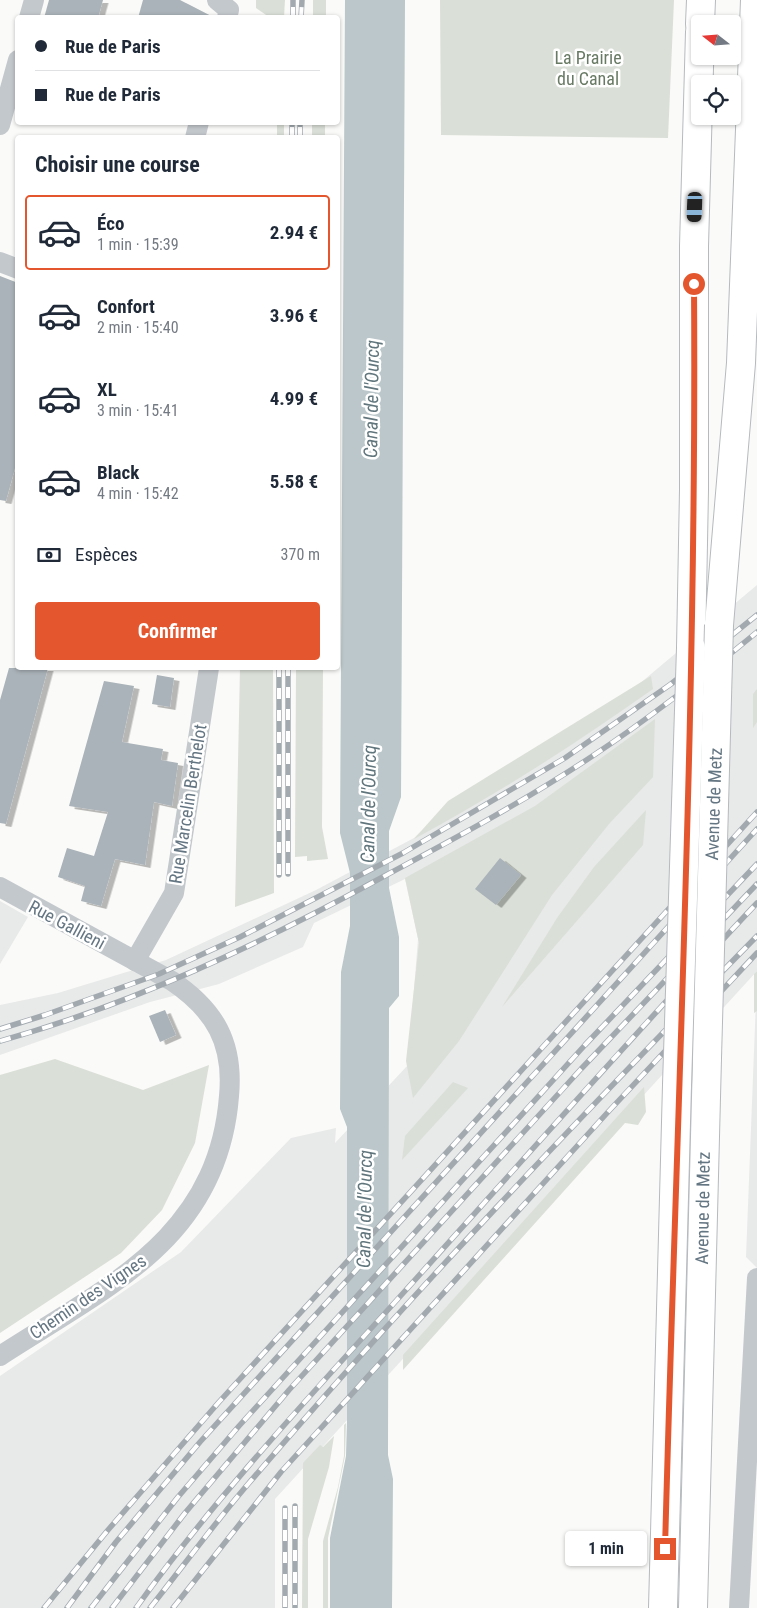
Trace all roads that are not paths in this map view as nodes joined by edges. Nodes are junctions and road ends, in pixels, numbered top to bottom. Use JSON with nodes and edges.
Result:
{"nodes":[{"id":1,"x":34,"y":0,"type":"edge"},
{"id":2,"x":701,"y":0,"type":"edge"},
{"id":3,"x":755,"y":0,"type":"edge"},
{"id":4,"x":30,"y":15,"type":"edge"},
{"id":5,"x":700,"y":15,"type":"edge"},
{"id":6,"x":699,"y":65,"type":"edge"},
{"id":7,"x":15,"y":71,"type":"edge"},
{"id":8,"x":0,"y":125,"type":"edge"},
{"id":9,"x":0,"y":262,"type":"edge"},
{"id":10,"x":15,"y":268,"type":"edge"},
{"id":11,"x":209,"y":670,"type":"edge"},
{"id":12,"x":0,"y":887,"type":"edge"},
{"id":13,"x":135,"y":961,"type":"junction"},
{"id":14,"x":757,"y":1278,"type":"edge"},
{"id":15,"x":0,"y":1356,"type":"edge"},
{"id":16,"x":663,"y":1608,"type":"edge"},
{"id":17,"x":693,"y":1608,"type":"edge"},
{"id":18,"x":740,"y":1608,"type":"edge"}],
"edges":[{"from":1,"to":4,"type":"street"},
{"from":2,"to":5,"type":"main road"},
{"from":3,"to":17,"type":"main road","name":"Avenue de Metz","bridge":true},
{"from":6,"to":16,"type":"main road","bridge":true},
{"from":7,"to":8,"type":"street"},
{"from":9,"to":10,"type":"street"},
{"from":11,"to":13,"type":"street","name":"Rue Marcelin Berthelot"},
{"from":12,"to":13,"type":"street","name":"Rue Gallieni"},
{"from":13,"to":15,"type":"street","name":"Chemin des Vignes"},
{"from":14,"to":18,"type":"street"}]}
